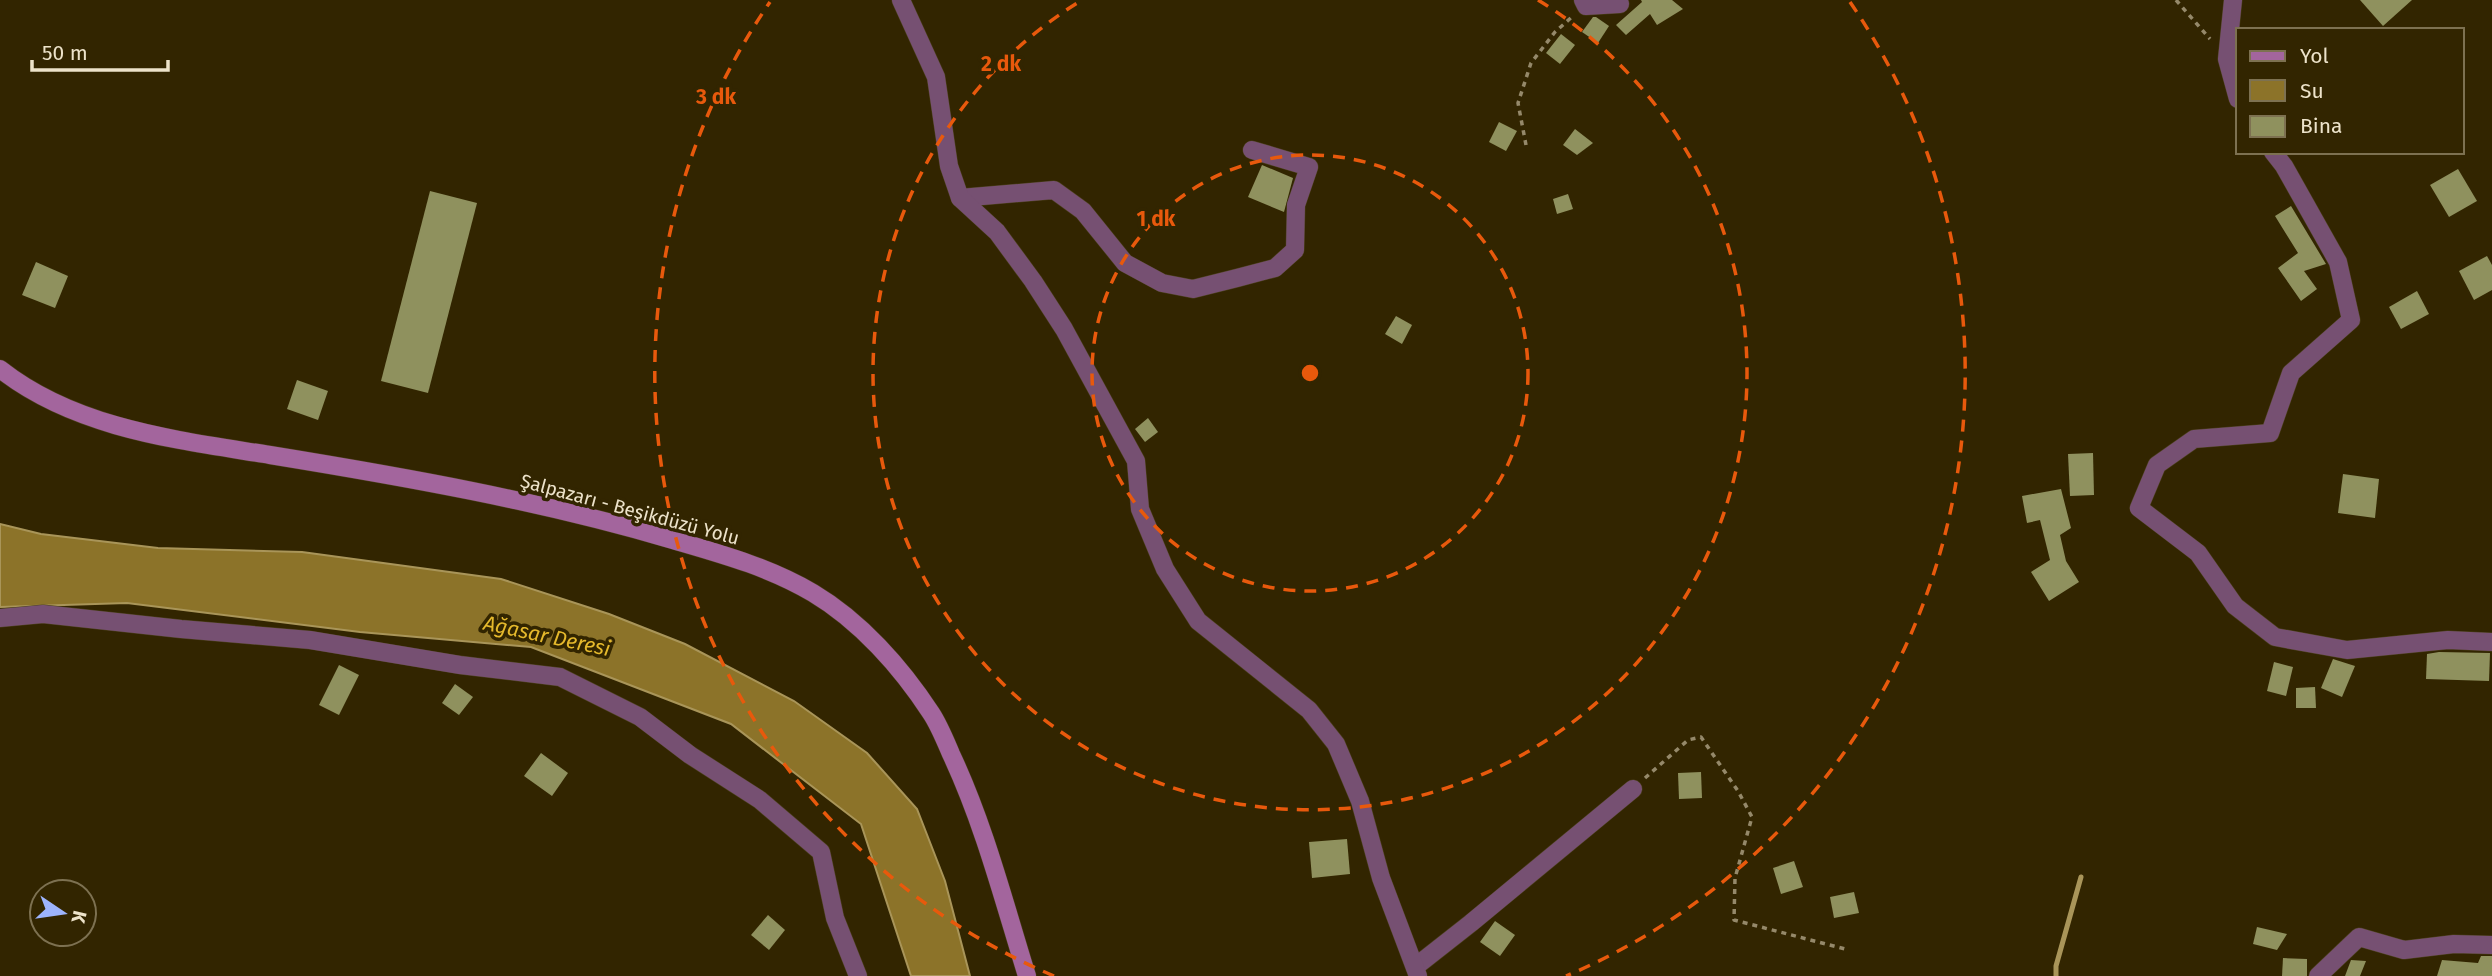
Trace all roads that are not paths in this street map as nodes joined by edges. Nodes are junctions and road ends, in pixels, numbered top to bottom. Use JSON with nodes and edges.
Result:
{"nodes":[{"id":1,"x":901,"y":0,"type":"edge"},
{"id":2,"x":2233,"y":0,"type":"edge"},
{"id":3,"x":1585,"y":3,"type":"edge"},
{"id":4,"x":1620,"y":4,"type":"dead end"},
{"id":5,"x":2236,"y":92,"type":"edge"},
{"id":6,"x":1252,"y":150,"type":"dead end"},
{"id":7,"x":2275,"y":154,"type":"edge"},
{"id":8,"x":960,"y":198,"type":"junction"},
{"id":9,"x":0,"y":369,"type":"edge"},
{"id":10,"x":0,"y":618,"type":"edge"},
{"id":11,"x":2492,"y":642,"type":"edge"},
{"id":12,"x":1633,"y":789,"type":"road end"},
{"id":13,"x":2492,"y":945,"type":"edge"},
{"id":14,"x":1416,"y":971,"type":"edge"},
{"id":15,"x":858,"y":976,"type":"edge"},
{"id":16,"x":1027,"y":976,"type":"edge"},
{"id":17,"x":2318,"y":976,"type":"edge"}],
"edges":[{"from":1,"to":8,"type":"street"},
{"from":2,"to":5,"type":"street"},
{"from":3,"to":4,"type":"street"},
{"from":6,"to":8,"type":"street"},
{"from":7,"to":11,"type":"street"},
{"from":8,"to":14,"type":"street"},
{"from":9,"to":16,"type":"main road","name":"Şalpazarı - Beşikdüzü Yolu"},
{"from":10,"to":15,"type":"street"},
{"from":12,"to":14,"type":"street"},
{"from":13,"to":17,"type":"street"}]}
